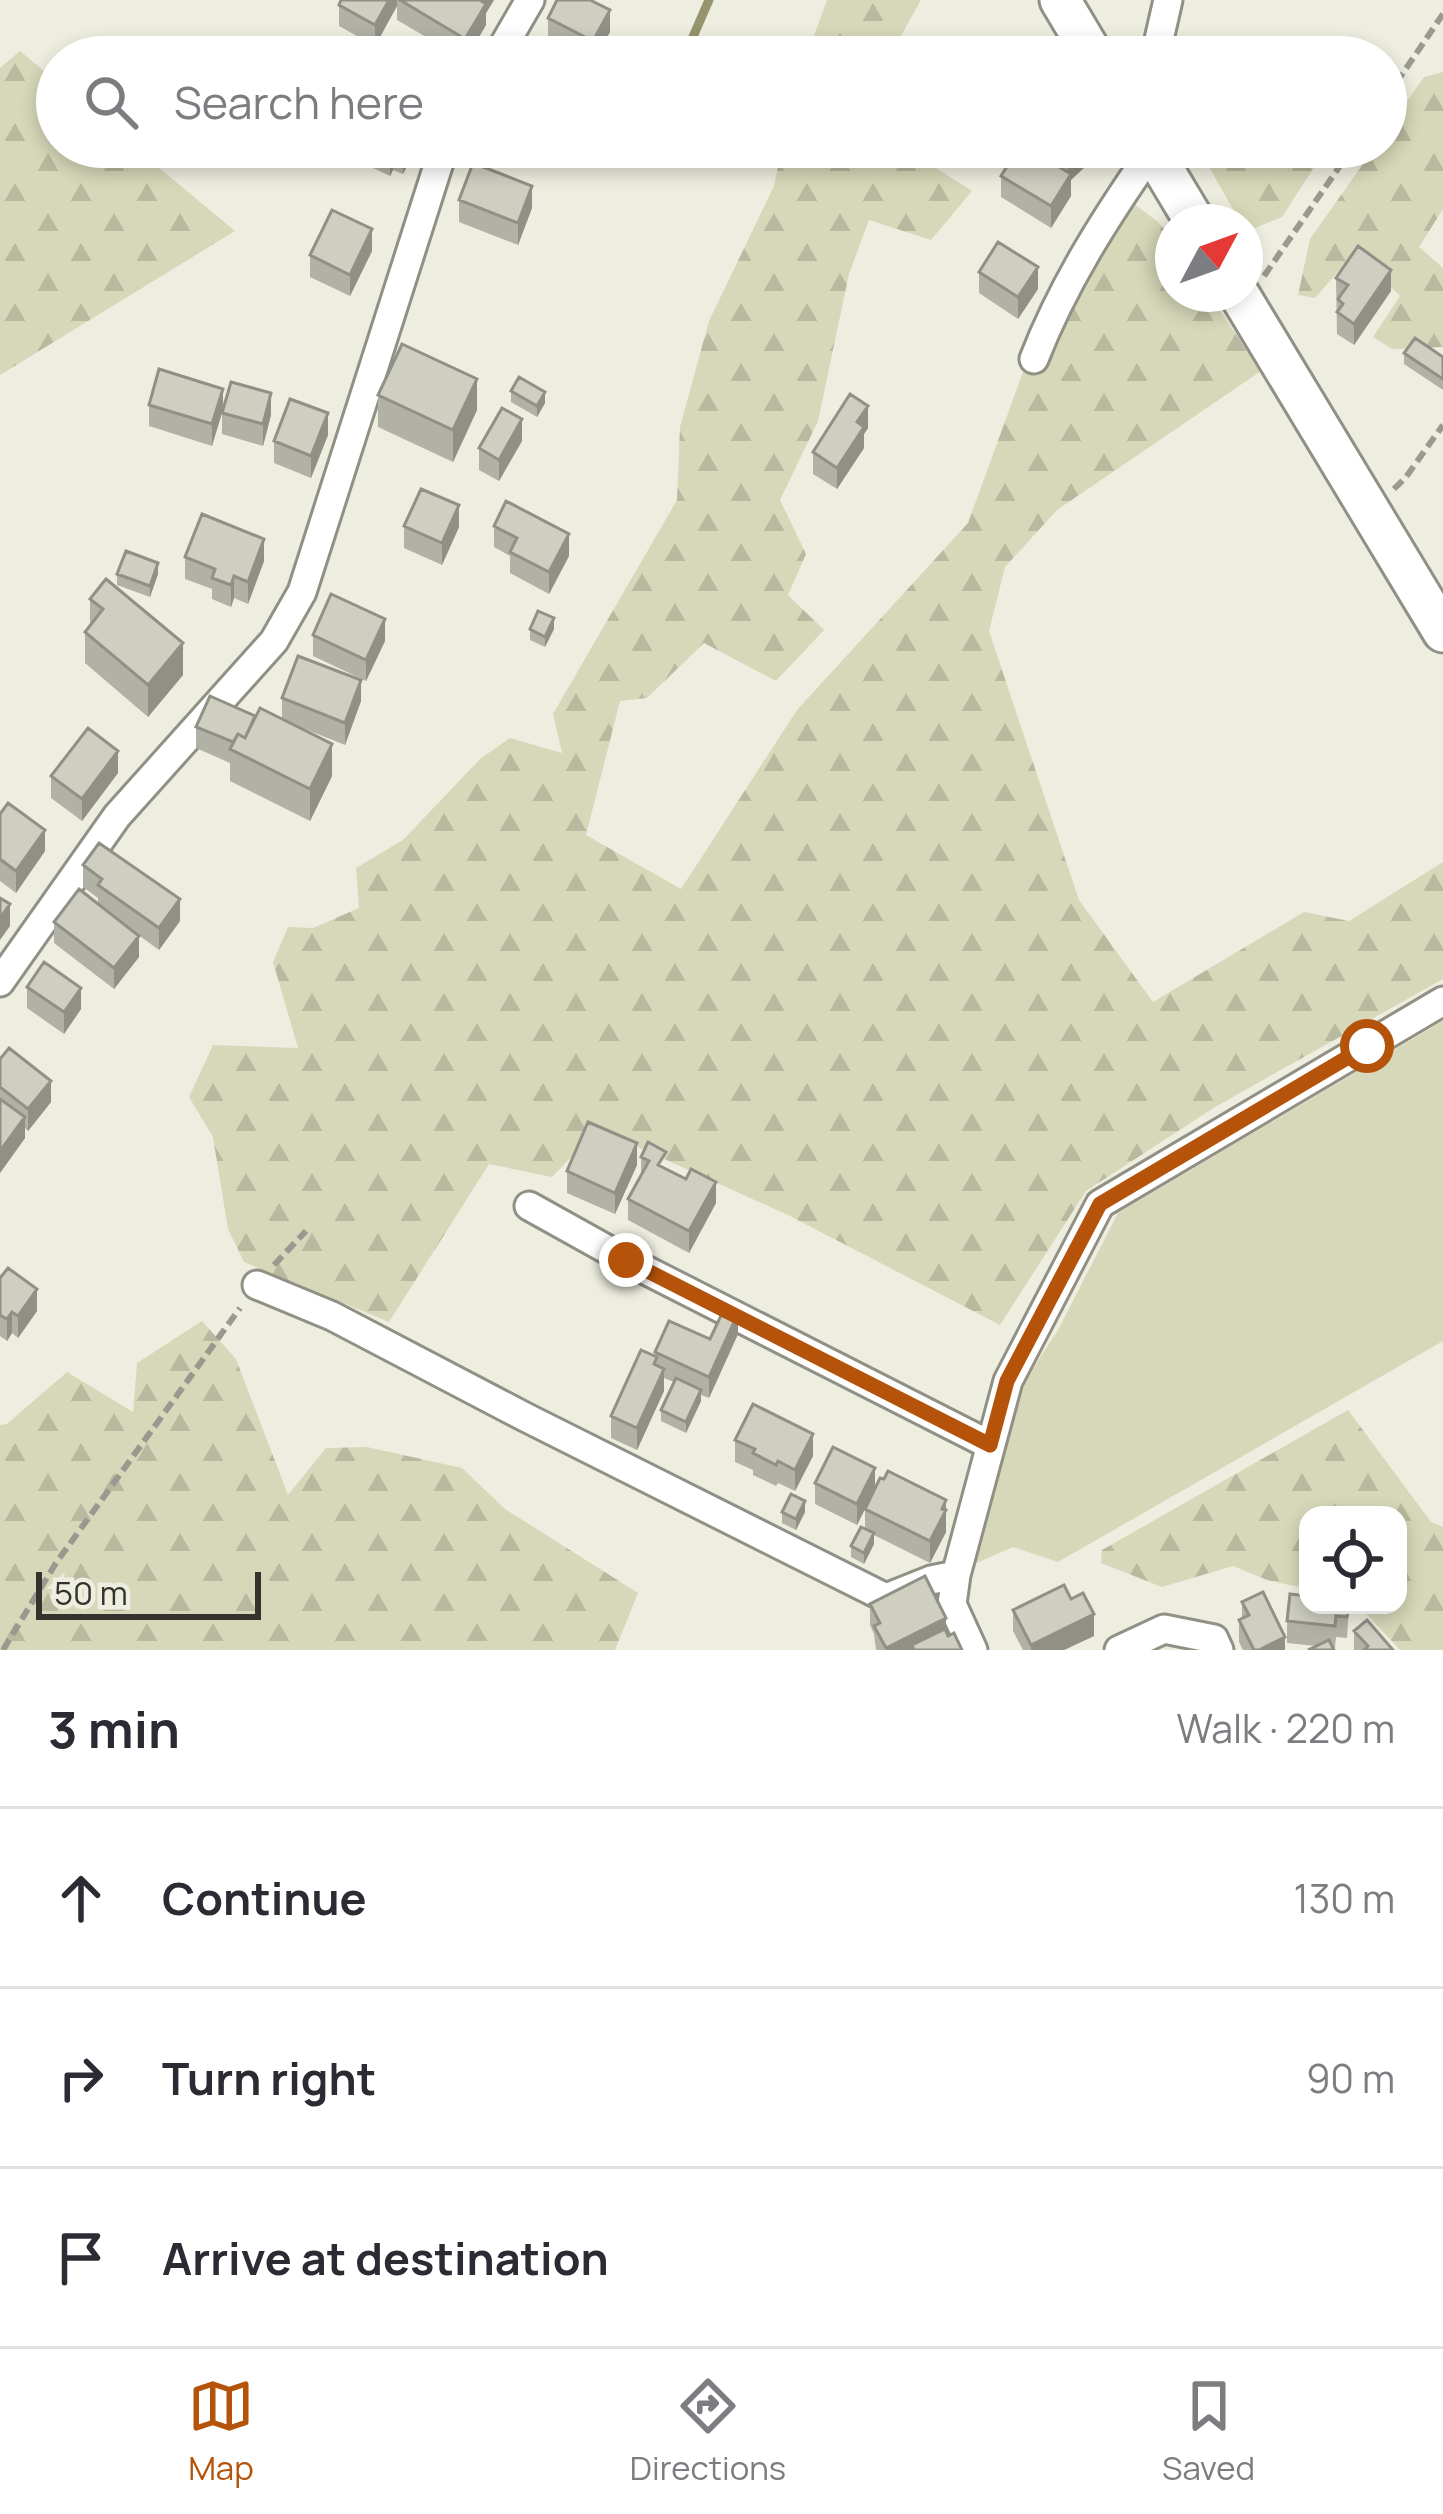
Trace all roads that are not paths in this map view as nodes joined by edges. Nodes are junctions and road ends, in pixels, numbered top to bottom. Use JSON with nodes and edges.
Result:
{"nodes":[{"id":1,"x":530,"y":0,"type":"edge"},
{"id":2,"x":1060,"y":0,"type":"edge"},
{"id":3,"x":1168,"y":0,"type":"edge"},
{"id":4,"x":509,"y":36,"type":"edge"},
{"id":5,"x":1081,"y":36,"type":"edge"},
{"id":6,"x":1160,"y":36,"type":"edge"},
{"id":7,"x":437,"y":168,"type":"edge"},
{"id":8,"x":1139,"y":168,"type":"edge"},
{"id":9,"x":1162,"y":168,"type":"edge"},
{"id":10,"x":1184,"y":204,"type":"edge"},
{"id":11,"x":1250,"y":312,"type":"edge"},
{"id":12,"x":1034,"y":359,"type":"dead end"},
{"id":13,"x":1443,"y":632,"type":"edge"},
{"id":14,"x":0,"y":982,"type":"edge"},
{"id":15,"x":1443,"y":1001,"type":"edge"},
{"id":16,"x":529,"y":1206,"type":"dead end"},
{"id":17,"x":256,"y":1285,"type":"road end"},
{"id":18,"x":990,"y":1445,"type":"junction"},
{"id":19,"x":956,"y":1575,"type":"junction"},
{"id":20,"x":973,"y":1650,"type":"edge"},
{"id":21,"x":1119,"y":1650,"type":"edge"},
{"id":22,"x":1219,"y":1650,"type":"edge"}],
"edges":[{"from":1,"to":4,"type":"street"},
{"from":2,"to":5,"type":"street"},
{"from":3,"to":6,"type":"street"},
{"from":7,"to":14,"type":"street"},
{"from":8,"to":12,"type":"street"},
{"from":9,"to":10,"type":"street"},
{"from":11,"to":13,"type":"street"},
{"from":15,"to":18,"type":"street"},
{"from":16,"to":18,"type":"street"},
{"from":17,"to":19,"type":"street"},
{"from":18,"to":19,"type":"street"},
{"from":19,"to":20,"type":"street"},
{"from":21,"to":22,"type":"street"}]}
